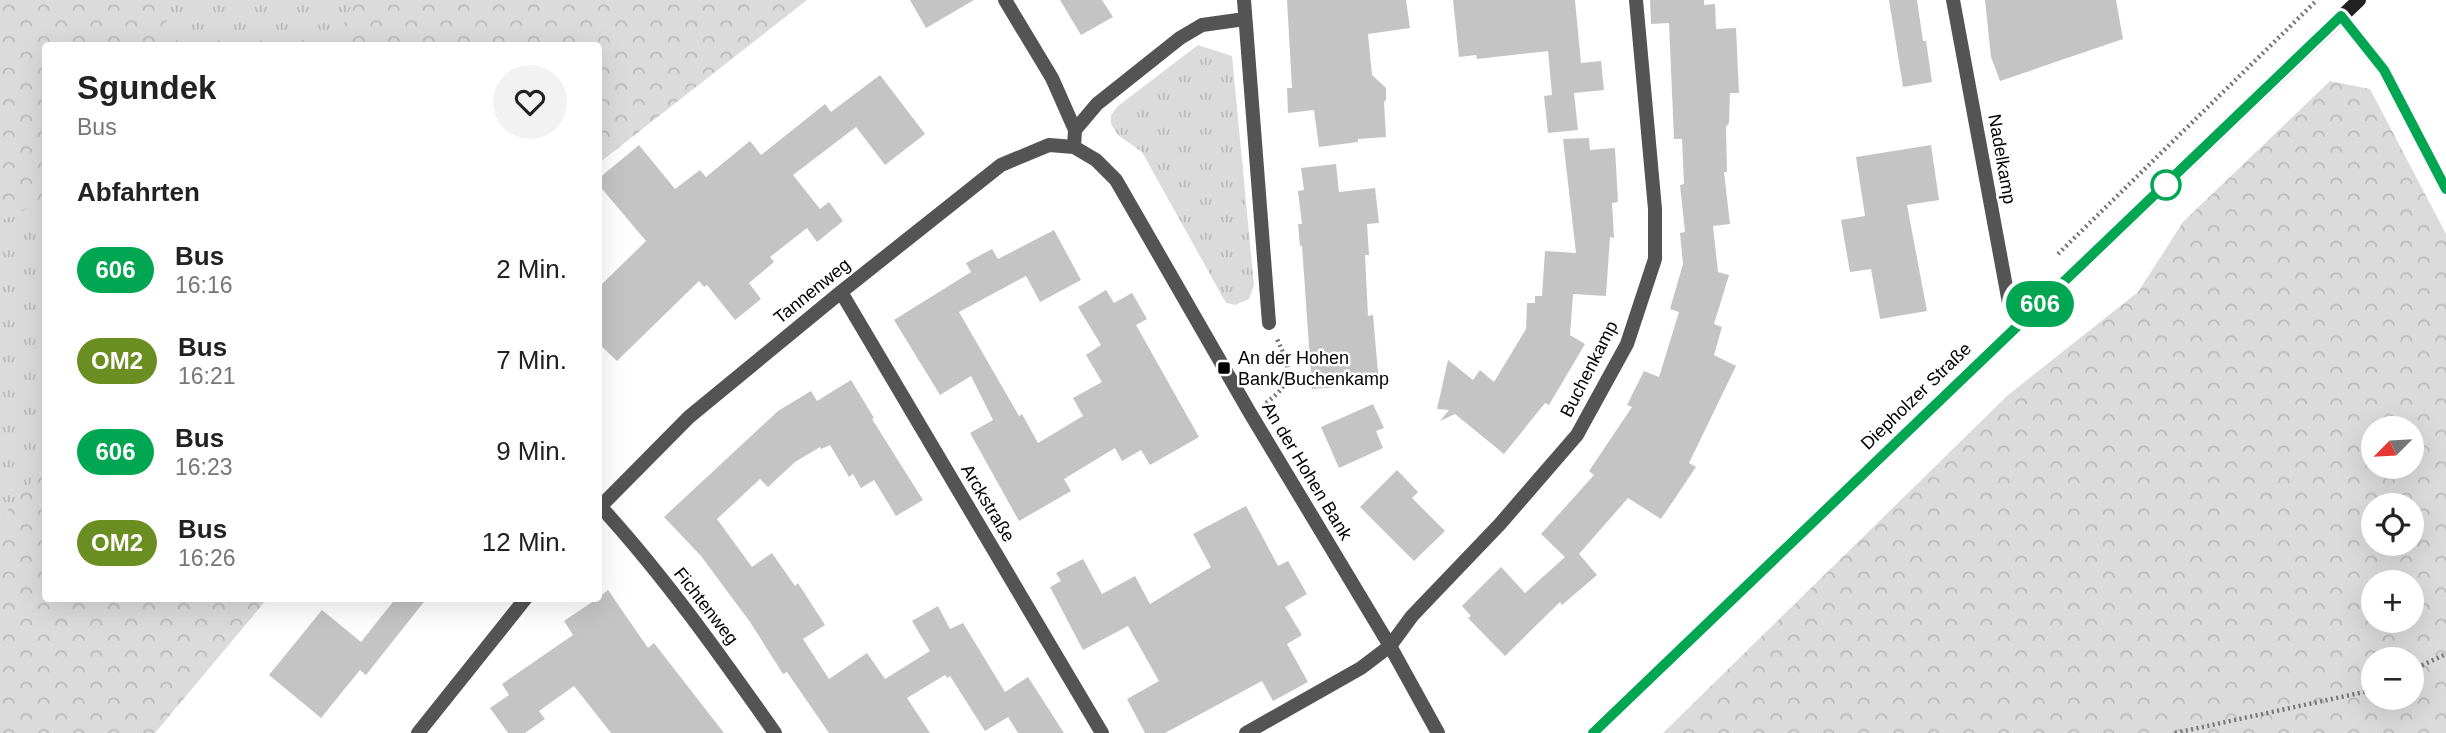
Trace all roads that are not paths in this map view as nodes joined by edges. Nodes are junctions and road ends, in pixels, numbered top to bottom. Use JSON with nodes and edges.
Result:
{"nodes":[{"id":1,"x":1005,"y":0,"type":"edge"},
{"id":2,"x":1244,"y":0,"type":"edge"},
{"id":3,"x":1636,"y":0,"type":"edge"},
{"id":4,"x":1954,"y":0,"type":"edge"},
{"id":5,"x":2359,"y":0,"type":"edge"},
{"id":6,"x":2341,"y":16,"type":"junction"},
{"id":7,"x":1245,"y":19,"type":"junction"},
{"id":8,"x":1075,"y":130,"type":"junction"},
{"id":9,"x":1074,"y":148,"type":"junction"},
{"id":10,"x":2446,"y":189,"type":"edge"},
{"id":11,"x":841,"y":292,"type":"junction"},
{"id":12,"x":2024,"y":319,"type":"junction"},
{"id":13,"x":1269,"y":323,"type":"road end"},
{"id":14,"x":602,"y":504,"type":"edge"},
{"id":15,"x":602,"y":510,"type":"edge"},
{"id":16,"x":523,"y":602,"type":"edge"},
{"id":17,"x":1390,"y":646,"type":"junction"},
{"id":18,"x":418,"y":733,"type":"edge"},
{"id":19,"x":775,"y":733,"type":"edge"},
{"id":20,"x":1102,"y":733,"type":"edge"},
{"id":21,"x":1246,"y":733,"type":"edge"},
{"id":22,"x":1438,"y":733,"type":"edge"},
{"id":23,"x":1593,"y":733,"type":"edge"}],
"edges":[{"from":1,"to":8,"type":"street"},
{"from":2,"to":7,"type":"street"},
{"from":3,"to":17,"type":"street","name":"Buchenkamp"},
{"from":4,"to":12,"type":"street","name":"Nadelkamp"},
{"from":5,"to":6,"type":"main road","name":"Diepholzer Straße"},
{"from":6,"to":10,"type":"street"},
{"from":6,"to":12,"type":"main road","name":"Diepholzer Straße"},
{"from":7,"to":8,"type":"street"},
{"from":7,"to":13,"type":"street"},
{"from":8,"to":9,"type":"street"},
{"from":9,"to":11,"type":"street","name":"Tannenweg"},
{"from":9,"to":17,"type":"street","name":"An der Hohen Bank"},
{"from":11,"to":14,"type":"street","name":"Tannenweg"},
{"from":11,"to":20,"type":"street","name":"Arckstraße"},
{"from":12,"to":23,"type":"main road","name":"Diepholzer Straße"},
{"from":15,"to":19,"type":"street","name":"Fichtenweg"},
{"from":16,"to":18,"type":"street"},
{"from":17,"to":21,"type":"street"},
{"from":17,"to":22,"type":"street","name":"An der Hohen Bank"}]}
